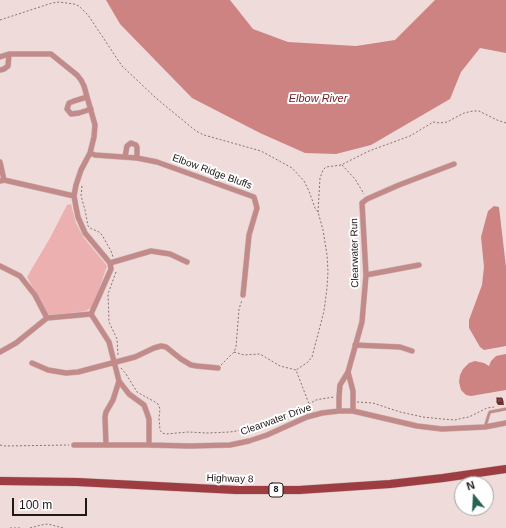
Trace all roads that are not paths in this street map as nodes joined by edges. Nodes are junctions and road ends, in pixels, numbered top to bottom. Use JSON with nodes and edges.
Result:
{"nodes":[{"id":1,"x":9,"y":54,"type":"junction"},
{"id":2,"x":0,"y":57,"type":"edge"},
{"id":3,"x":0,"y":70,"type":"edge"},
{"id":4,"x":87,"y":97,"type":"junction"},
{"id":5,"x":91,"y":109,"type":"junction"},
{"id":6,"x":90,"y":153,"type":"junction"},
{"id":7,"x":125,"y":157,"type":"junction"},
{"id":8,"x":137,"y":158,"type":"junction"},
{"id":9,"x":0,"y":162,"type":"edge"},
{"id":10,"x":454,"y":164,"type":"dead end"},
{"id":11,"x":2,"y":180,"type":"edge"},
{"id":12,"x":74,"y":196,"type":"junction"},
{"id":13,"x":188,"y":262,"type":"dead end"},
{"id":14,"x":110,"y":263,"type":"junction"},
{"id":15,"x":419,"y":265,"type":"dead end"},
{"id":16,"x":0,"y":266,"type":"edge"},
{"id":17,"x":366,"y":275,"type":"junction"},
{"id":18,"x":243,"y":294,"type":"road end"},
{"id":19,"x":91,"y":314,"type":"junction"},
{"id":20,"x":47,"y":318,"type":"junction"},
{"id":21,"x":355,"y":345,"type":"junction"},
{"id":22,"x":412,"y":351,"type":"dead end"},
{"id":23,"x":0,"y":352,"type":"edge"},
{"id":24,"x":114,"y":362,"type":"junction"},
{"id":25,"x":32,"y":363,"type":"dead end"},
{"id":26,"x":218,"y":368,"type":"road end"},
{"id":27,"x":348,"y":372,"type":"junction"},
{"id":28,"x":119,"y":381,"type":"junction"},
{"id":29,"x":506,"y":409,"type":"edge"},
{"id":30,"x":339,"y":411,"type":"junction"},
{"id":31,"x":353,"y":411,"type":"junction"},
{"id":32,"x":506,"y":423,"type":"edge"},
{"id":33,"x":485,"y":427,"type":"junction"},
{"id":34,"x":74,"y":445,"type":"road end"},
{"id":35,"x":106,"y":445,"type":"junction"},
{"id":36,"x":149,"y":445,"type":"junction"},
{"id":37,"x":506,"y":469,"type":"edge"},
{"id":38,"x":0,"y":481,"type":"edge"}],
"edges":[{"from":1,"to":2,"type":"street"},
{"from":1,"to":3,"type":"street"},
{"from":1,"to":4,"type":"street"},
{"from":4,"to":5,"type":"street"},
{"from":4,"to":5,"type":"street"},
{"from":5,"to":6,"type":"street"},
{"from":6,"to":7,"type":"street","name":"Elbow Ridge Bluffs"},
{"from":6,"to":12,"type":"street"},
{"from":7,"to":8,"type":"street","name":"Elbow Ridge Bluffs"},
{"from":7,"to":8,"type":"street"},
{"from":8,"to":18,"type":"street","name":"Elbow Ridge Bluffs"},
{"from":9,"to":11,"type":"street"},
{"from":10,"to":17,"type":"street","name":"Clearwater Run"},
{"from":11,"to":12,"type":"street"},
{"from":12,"to":14,"type":"street"},
{"from":13,"to":14,"type":"street"},
{"from":14,"to":19,"type":"street"},
{"from":15,"to":17,"type":"street"},
{"from":16,"to":20,"type":"street"},
{"from":17,"to":21,"type":"street","name":"Clearwater Run"},
{"from":19,"to":20,"type":"street"},
{"from":19,"to":24,"type":"street"},
{"from":20,"to":23,"type":"street"},
{"from":21,"to":22,"type":"street"},
{"from":21,"to":27,"type":"street","name":"Clearwater Run"},
{"from":24,"to":25,"type":"street"},
{"from":24,"to":26,"type":"street"},
{"from":24,"to":28,"type":"street"},
{"from":27,"to":30,"type":"street","name":"Clearwater Run"},
{"from":27,"to":31,"type":"street","name":"Clearwater Run"},
{"from":28,"to":35,"type":"street"},
{"from":28,"to":36,"type":"street"},
{"from":29,"to":33,"type":"lane"},
{"from":30,"to":31,"type":"street","name":"Clearwater Drive"},
{"from":30,"to":36,"type":"street","name":"Clearwater Drive"},
{"from":31,"to":33,"type":"street","name":"Clearwater Drive"},
{"from":32,"to":33,"type":"street","name":"Clearwater Drive"},
{"from":34,"to":35,"type":"street","name":"Clearwater Drive"},
{"from":35,"to":36,"type":"street","name":"Clearwater Drive"},
{"from":37,"to":38,"type":"main road","name":"Highway 8","number":"8"}]}
